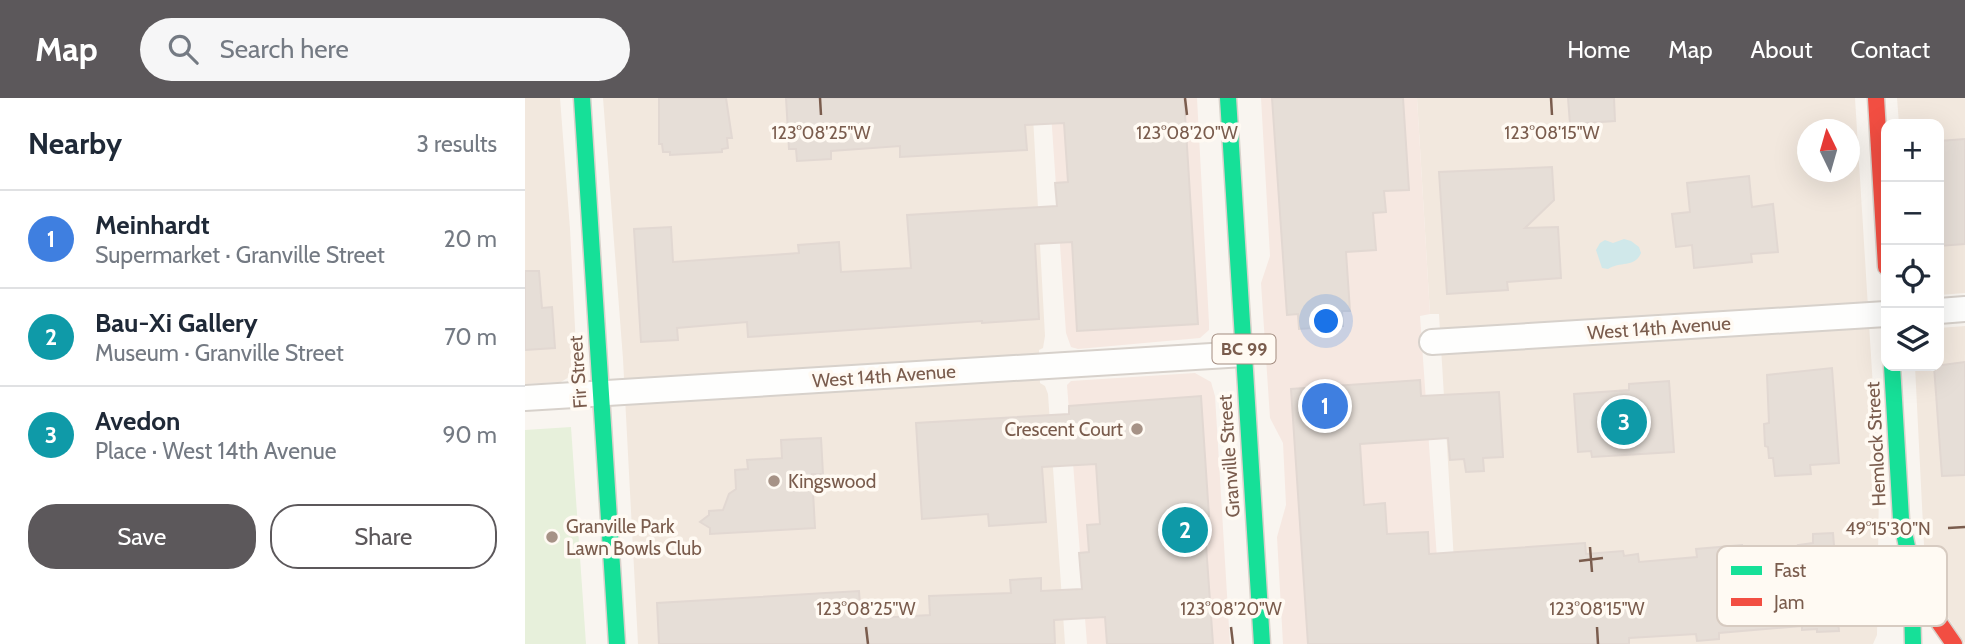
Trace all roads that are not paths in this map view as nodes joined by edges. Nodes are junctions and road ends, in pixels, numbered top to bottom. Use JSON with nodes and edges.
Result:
{"nodes":[{"id":1,"x":582,"y":98,"type":"edge"},
{"id":2,"x":1228,"y":98,"type":"edge"},
{"id":3,"x":1876,"y":98,"type":"edge"},
{"id":4,"x":1885,"y":245,"type":"edge"},
{"id":5,"x":1965,"y":309,"type":"edge"},
{"id":6,"x":1944,"y":311,"type":"edge"},
{"id":7,"x":1881,"y":314,"type":"edge"},
{"id":8,"x":1432,"y":342,"type":"dead end"},
{"id":9,"x":1244,"y":354,"type":"junction"},
{"id":10,"x":1892,"y":371,"type":"edge"},
{"id":11,"x":600,"y":393,"type":"junction"},
{"id":12,"x":525,"y":398,"type":"edge"},
{"id":13,"x":1902,"y":519,"type":"junction"},
{"id":14,"x":1896,"y":546,"type":"edge"},
{"id":15,"x":1907,"y":546,"type":"edge"},
{"id":16,"x":1913,"y":626,"type":"edge"},
{"id":17,"x":1942,"y":626,"type":"edge"},
{"id":18,"x":617,"y":644,"type":"edge"},
{"id":19,"x":1262,"y":644,"type":"edge"},
{"id":20,"x":1913,"y":644,"type":"edge"},
{"id":21,"x":1954,"y":644,"type":"edge"}],
"edges":[{"from":1,"to":11,"type":"main road","name":"Fir Street"},
{"from":2,"to":9,"type":"main road","name":"Granville Street","number":"BC 99"},
{"from":3,"to":4,"type":"main road"},
{"from":5,"to":6,"type":"street"},
{"from":7,"to":8,"type":"street","name":"West 14th Avenue"},
{"from":9,"to":11,"type":"street","name":"West 14th Avenue"},
{"from":9,"to":19,"type":"main road","name":"Granville Street","number":"BC 99"},
{"from":10,"to":13,"type":"main road","name":"Hemlock Street"},
{"from":11,"to":12,"type":"street","name":"West 14th Avenue"},
{"from":11,"to":18,"type":"main road","name":"Fir Street"},
{"from":13,"to":14,"type":"main road","name":"Hemlock Street"},
{"from":13,"to":15,"type":"main road","name":"Hemlock Street"},
{"from":16,"to":20,"type":"main road","name":"Hemlock Street"},
{"from":17,"to":21,"type":"main road"}]}
